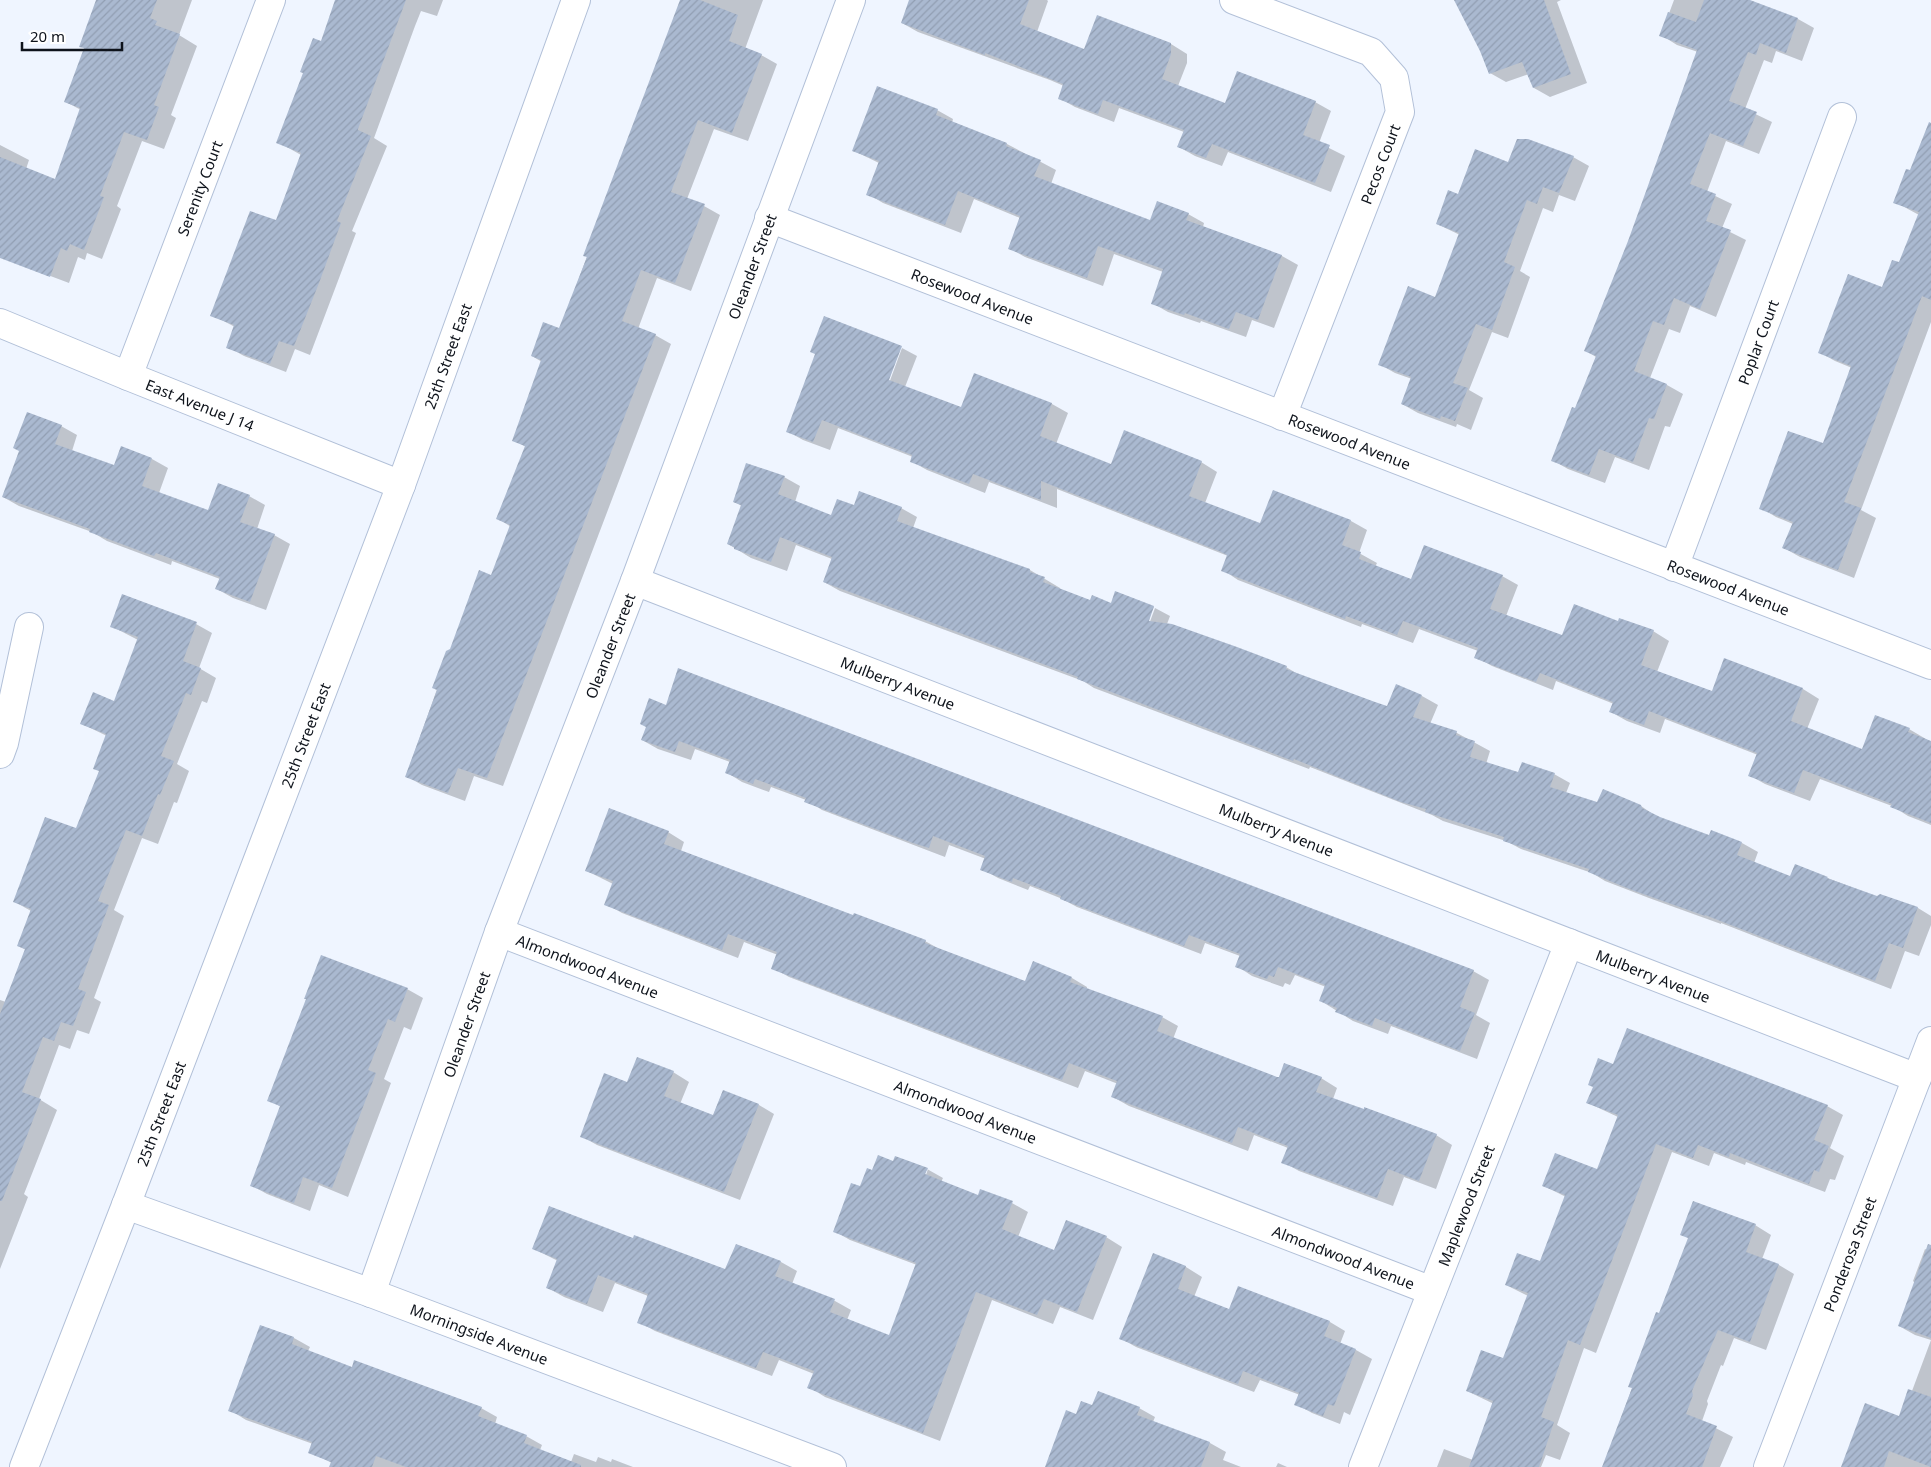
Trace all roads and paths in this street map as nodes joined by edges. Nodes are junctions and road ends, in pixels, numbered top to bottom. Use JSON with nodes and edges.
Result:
{"nodes":[{"id":1,"x":271,"y":0,"type":"edge"},
{"id":2,"x":576,"y":0,"type":"edge"},
{"id":3,"x":851,"y":0,"type":"edge"},
{"id":4,"x":1234,"y":0,"type":"edge"},
{"id":5,"x":1842,"y":117,"type":"dead end"},
{"id":6,"x":769,"y":218,"type":"junction"},
{"id":7,"x":0,"y":323,"type":"edge"},
{"id":8,"x":128,"y":376,"type":"junction"},
{"id":9,"x":1282,"y":416,"type":"junction"},
{"id":10,"x":401,"y":484,"type":"junction"},
{"id":11,"x":1674,"y":567,"type":"junction"},
{"id":12,"x":635,"y":581,"type":"junction"},
{"id":13,"x":29,"y":627,"type":"dead end"},
{"id":14,"x":1931,"y":665,"type":"edge"},
{"id":15,"x":0,"y":754,"type":"edge"},
{"id":16,"x":498,"y":932,"type":"junction"},
{"id":17,"x":1569,"y":943,"type":"junction"},
{"id":18,"x":1931,"y":1041,"type":"edge"},
{"id":19,"x":1917,"y":1078,"type":"junction"},
{"id":20,"x":126,"y":1205,"type":"junction"},
{"id":21,"x":1432,"y":1291,"type":"junction"},
{"id":22,"x":371,"y":1292,"type":"junction"},
{"id":23,"x":24,"y":1467,"type":"edge"},
{"id":24,"x":832,"y":1467,"type":"edge"},
{"id":25,"x":1363,"y":1467,"type":"edge"},
{"id":26,"x":1768,"y":1467,"type":"edge"}],
"edges":[{"from":1,"to":8,"type":"street","name":"Serenity Court"},
{"from":2,"to":10,"type":"street","name":"25th Street East"},
{"from":3,"to":6,"type":"street","name":"Oleander Street"},
{"from":4,"to":9,"type":"street","name":"Pecos Court"},
{"from":5,"to":11,"type":"street","name":"Poplar Court"},
{"from":6,"to":9,"type":"street","name":"Rosewood Avenue"},
{"from":6,"to":12,"type":"street","name":"Oleander Street"},
{"from":7,"to":8,"type":"street","name":"East Avenue J 14"},
{"from":8,"to":10,"type":"street","name":"East Avenue J 14"},
{"from":9,"to":11,"type":"street","name":"Rosewood Avenue"},
{"from":10,"to":20,"type":"street","name":"25th Street East"},
{"from":11,"to":14,"type":"street","name":"Rosewood Avenue"},
{"from":12,"to":16,"type":"street","name":"Oleander Street"},
{"from":12,"to":17,"type":"street","name":"Mulberry Avenue"},
{"from":13,"to":15,"type":"street"},
{"from":16,"to":21,"type":"street","name":"Almondwood Avenue"},
{"from":16,"to":22,"type":"street","name":"Oleander Street"},
{"from":17,"to":19,"type":"street","name":"Mulberry Avenue"},
{"from":17,"to":21,"type":"street","name":"Maplewood Street"},
{"from":18,"to":19,"type":"street","name":"Ponderosa Street"},
{"from":19,"to":26,"type":"street","name":"Ponderosa Street"},
{"from":20,"to":22,"type":"street","name":"Morningside Avenue"},
{"from":20,"to":23,"type":"street","name":"25th Street East"},
{"from":21,"to":25,"type":"street","name":"Maplewood Street"},
{"from":22,"to":24,"type":"street","name":"Morningside Avenue"}]}
